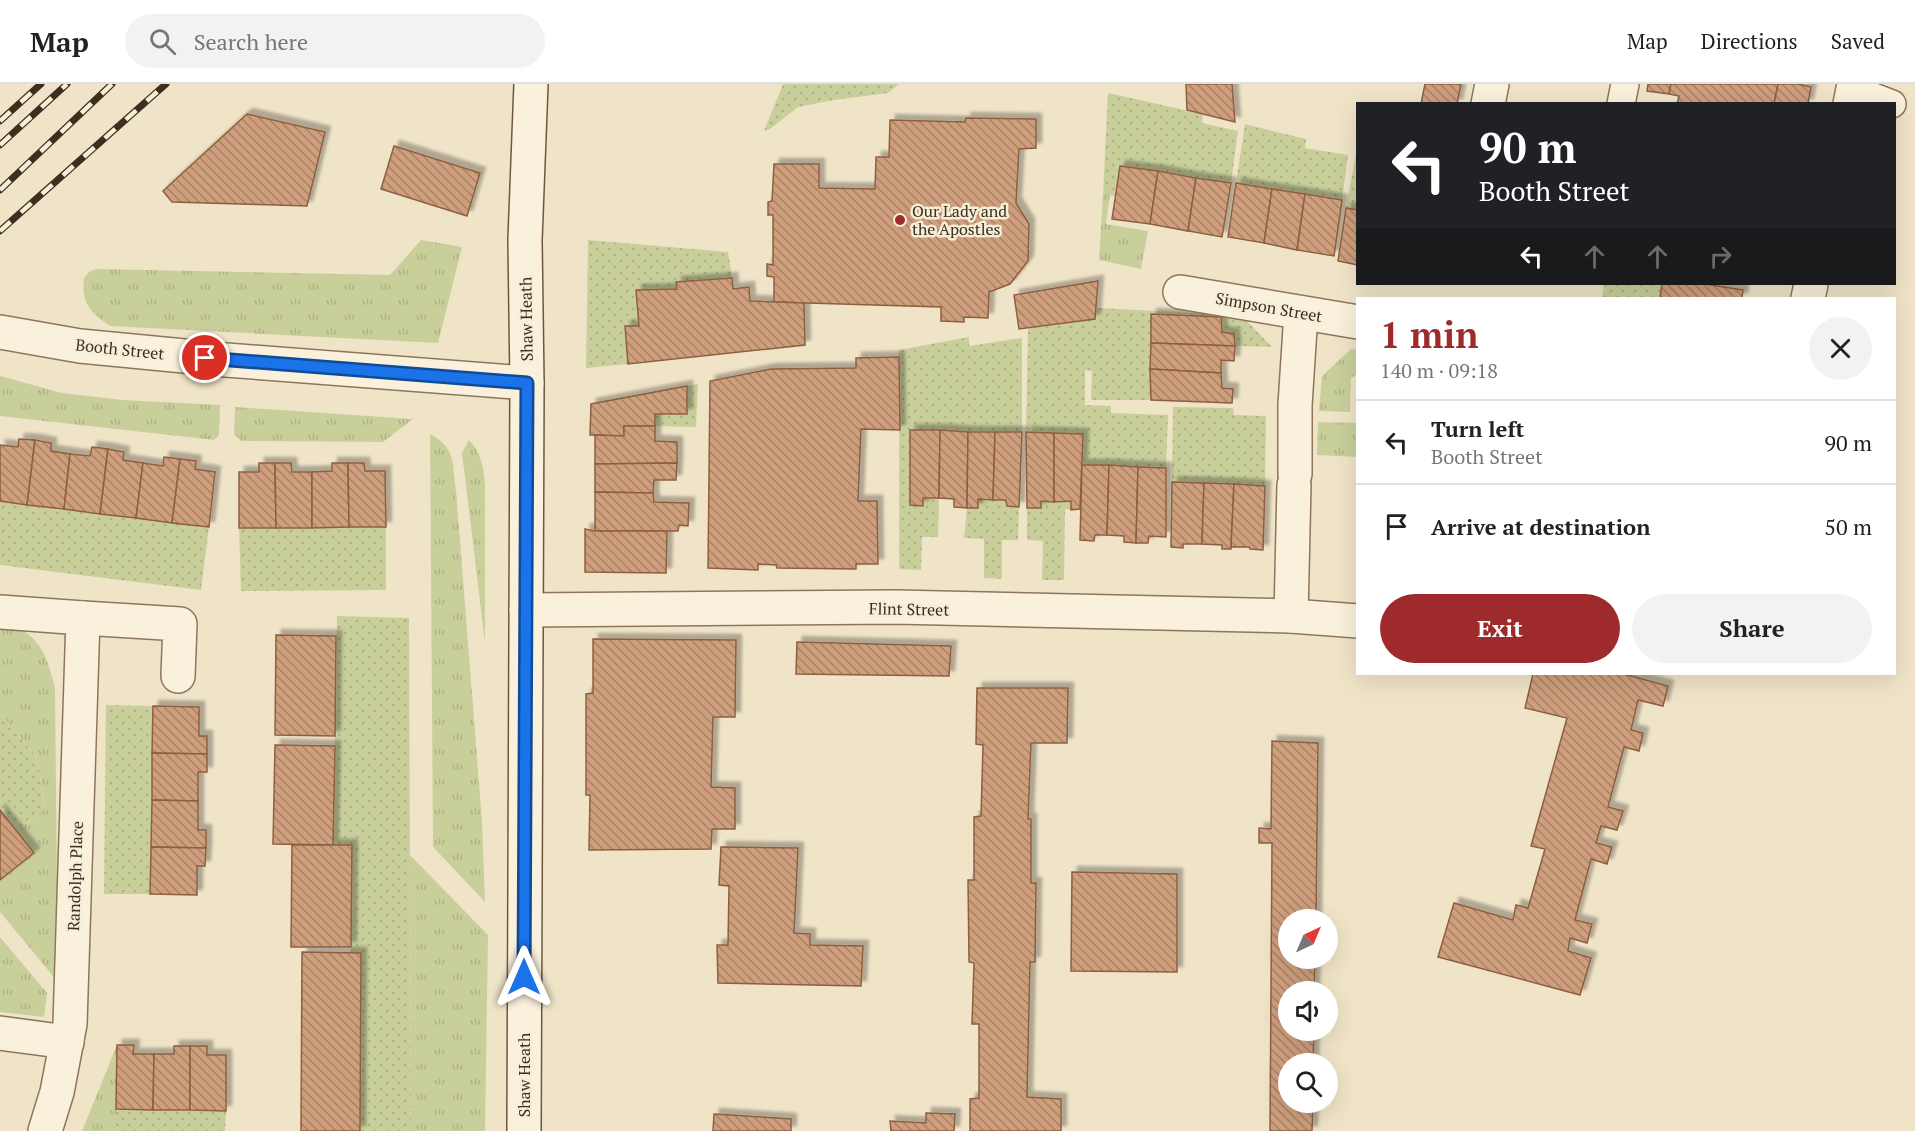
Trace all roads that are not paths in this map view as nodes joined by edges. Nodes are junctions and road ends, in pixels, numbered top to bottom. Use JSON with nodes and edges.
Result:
{"nodes":[{"id":1,"x":531,"y":84,"type":"edge"},
{"id":2,"x":1492,"y":84,"type":"edge"},
{"id":3,"x":1625,"y":84,"type":"edge"},
{"id":4,"x":1852,"y":92,"type":"edge"},
{"id":5,"x":1488,"y":102,"type":"edge"},
{"id":6,"x":1622,"y":102,"type":"edge"},
{"id":7,"x":1886,"y":102,"type":"edge"},
{"id":8,"x":1896,"y":105,"type":"edge"},
{"id":9,"x":1915,"y":112,"type":"edge"},
{"id":10,"x":1180,"y":292,"type":"dead end"},
{"id":11,"x":1301,"y":313,"type":"junction"},
{"id":12,"x":1356,"y":322,"type":"edge"},
{"id":13,"x":0,"y":332,"type":"edge"},
{"id":14,"x":527,"y":383,"type":"junction"},
{"id":15,"x":526,"y":610,"type":"junction"},
{"id":16,"x":0,"y":612,"type":"edge"},
{"id":17,"x":1291,"y":616,"type":"junction"},
{"id":18,"x":83,"y":618,"type":"junction"},
{"id":19,"x":1356,"y":621,"type":"edge"},
{"id":20,"x":178,"y":676,"type":"dead end"},
{"id":21,"x":0,"y":1033,"type":"edge"},
{"id":22,"x":67,"y":1042,"type":"junction"},
{"id":23,"x":45,"y":1131,"type":"edge"},
{"id":24,"x":524,"y":1131,"type":"edge"}],
"edges":[{"from":1,"to":14,"type":"street","name":"Shaw Heath"},
{"from":2,"to":5,"type":"street"},
{"from":3,"to":6,"type":"lane"},
{"from":4,"to":7,"type":"lane"},
{"from":8,"to":9,"type":"lane"},
{"from":10,"to":11,"type":"street","name":"Simpson Street"},
{"from":11,"to":12,"type":"street","name":"Simpson Street"},
{"from":11,"to":17,"type":"street"},
{"from":13,"to":14,"type":"street","name":"Booth Street"},
{"from":14,"to":15,"type":"street","name":"Shaw Heath"},
{"from":15,"to":17,"type":"street","name":"Flint Street"},
{"from":15,"to":24,"type":"street","name":"Shaw Heath"},
{"from":16,"to":18,"type":"street"},
{"from":17,"to":19,"type":"street","name":"Flint Street"},
{"from":18,"to":20,"type":"street"},
{"from":18,"to":22,"type":"street","name":"Randolph Place"},
{"from":21,"to":22,"type":"street"},
{"from":22,"to":23,"type":"street","name":"Randolph Place"}]}
